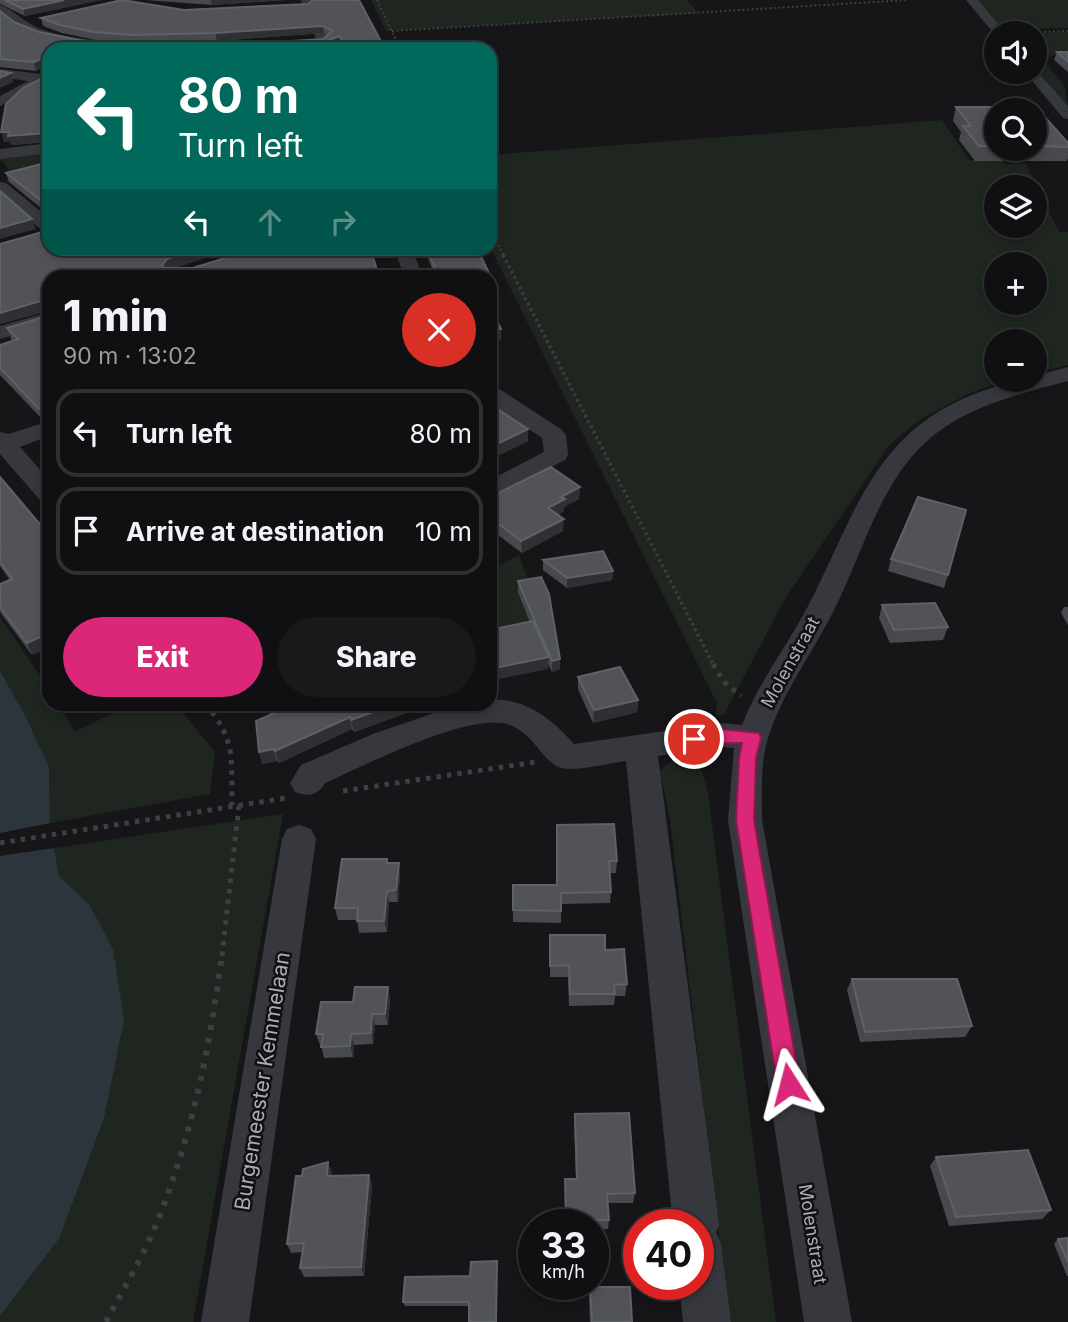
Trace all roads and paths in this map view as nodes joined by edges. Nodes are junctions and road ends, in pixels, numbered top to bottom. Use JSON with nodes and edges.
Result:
{"nodes":[{"id":1,"x":377,"y":0,"type":"edge"},
{"id":2,"x":907,"y":0,"type":"edge"},
{"id":3,"x":972,"y":0,"type":"edge"},
{"id":4,"x":303,"y":4,"type":"edge"},
{"id":5,"x":0,"y":9,"type":"edge"},
{"id":6,"x":46,"y":18,"type":"edge"},
{"id":7,"x":990,"y":21,"type":"edge"},
{"id":8,"x":21,"y":24,"type":"junction"},
{"id":9,"x":392,"y":31,"type":"junction"},
{"id":10,"x":1068,"y":31,"type":"edge"},
{"id":11,"x":1047,"y":32,"type":"edge"},
{"id":12,"x":90,"y":42,"type":"edge"},
{"id":13,"x":320,"y":42,"type":"edge"},
{"id":14,"x":397,"y":42,"type":"edge"},
{"id":15,"x":0,"y":73,"type":"edge"},
{"id":16,"x":42,"y":79,"type":"edge"},
{"id":17,"x":42,"y":80,"type":"edge"},
{"id":18,"x":1042,"y":84,"type":"edge"},
{"id":19,"x":7,"y":92,"type":"edge"},
{"id":20,"x":42,"y":93,"type":"edge"},
{"id":21,"x":0,"y":102,"type":"edge"},
{"id":22,"x":1068,"y":115,"type":"edge"},
{"id":23,"x":42,"y":149,"type":"edge"},
{"id":24,"x":0,"y":153,"type":"edge"},
{"id":25,"x":0,"y":187,"type":"edge"},
{"id":26,"x":42,"y":229,"type":"edge"},
{"id":27,"x":497,"y":243,"type":"edge"},
{"id":28,"x":42,"y":320,"type":"edge"},
{"id":29,"x":0,"y":333,"type":"edge"},
{"id":30,"x":1068,"y":374,"type":"edge"},
{"id":31,"x":497,"y":398,"type":"edge"},
{"id":32,"x":42,"y":430,"type":"edge"},
{"id":33,"x":2,"y":441,"type":"edge"},
{"id":34,"x":497,"y":485,"type":"edge"},
{"id":35,"x":42,"y":487,"type":"edge"},
{"id":36,"x":211,"y":711,"type":"edge"},
{"id":37,"x":487,"y":711,"type":"edge"},
{"id":38,"x":497,"y":711,"type":"edge"},
{"id":39,"x":758,"y":722,"type":"junction"},
{"id":40,"x":641,"y":747,"type":"junction"},
{"id":41,"x":568,"y":757,"type":"junction"},
{"id":42,"x":311,"y":791,"type":"junction"},
{"id":43,"x":235,"y":805,"type":"junction"},
{"id":44,"x":299,"y":839,"type":"dead end"},
{"id":45,"x":0,"y":843,"type":"edge"},
{"id":46,"x":694,"y":1209,"type":"edge"},
{"id":47,"x":704,"y":1300,"type":"edge"},
{"id":48,"x":106,"y":1322,"type":"edge"},
{"id":49,"x":225,"y":1322,"type":"edge"},
{"id":50,"x":707,"y":1322,"type":"edge"},
{"id":51,"x":828,"y":1322,"type":"edge"}],
"edges":[{"from":1,"to":9,"type":"path"},
{"from":2,"to":9,"type":"path"},
{"from":3,"to":7,"type":"street"},
{"from":4,"to":13,"type":"street"},
{"from":5,"to":8,"type":"street"},
{"from":6,"to":8,"type":"street"},
{"from":8,"to":12,"type":"street"},
{"from":9,"to":14,"type":"path"},
{"from":10,"to":11,"type":"path"},
{"from":15,"to":16,"type":"street"},
{"from":17,"to":19,"type":"street"},
{"from":18,"to":22,"type":"street"},
{"from":19,"to":20,"type":"street"},
{"from":19,"to":21,"type":"street"},
{"from":23,"to":24,"type":"street"},
{"from":25,"to":26,"type":"street"},
{"from":27,"to":39,"type":"path"},
{"from":28,"to":29,"type":"street"},
{"from":30,"to":39,"type":"street","name":"Molenstraat"},
{"from":31,"to":34,"type":"street"},
{"from":32,"to":33,"type":"street"},
{"from":33,"to":35,"type":"street"},
{"from":36,"to":43,"type":"path"},
{"from":37,"to":42,"type":"street"},
{"from":38,"to":41,"type":"street"},
{"from":39,"to":40,"type":"street"},
{"from":39,"to":51,"type":"street","name":"Molenstraat"},
{"from":40,"to":41,"type":"street"},
{"from":40,"to":46,"type":"street"},
{"from":41,"to":42,"type":"path"},
{"from":42,"to":43,"type":"path"},
{"from":43,"to":45,"type":"path"},
{"from":43,"to":48,"type":"path"},
{"from":44,"to":49,"type":"street","name":"Burgemeester Kemmelaan"},
{"from":47,"to":50,"type":"street"}]}
